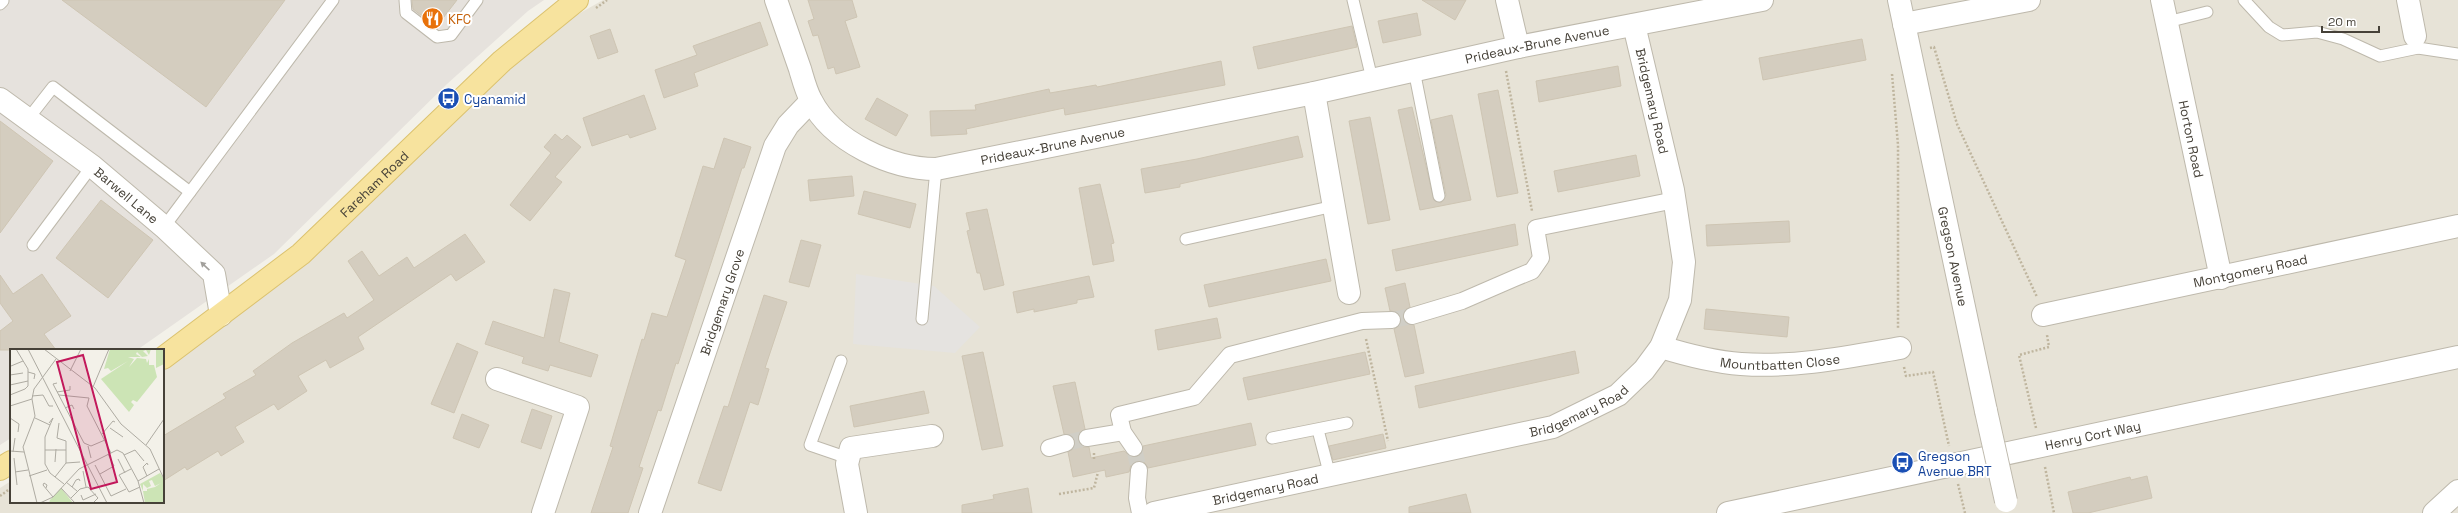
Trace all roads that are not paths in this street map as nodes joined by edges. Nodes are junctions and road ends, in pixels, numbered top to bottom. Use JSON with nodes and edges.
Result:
{"nodes":[{"id":1,"x":333,"y":0,"type":"edge"},
{"id":2,"x":405,"y":0,"type":"edge"},
{"id":3,"x":477,"y":0,"type":"edge"},
{"id":4,"x":578,"y":0,"type":"edge"},
{"id":5,"x":776,"y":0,"type":"edge"},
{"id":6,"x":1353,"y":0,"type":"edge"},
{"id":7,"x":1507,"y":0,"type":"edge"},
{"id":8,"x":1762,"y":0,"type":"edge"},
{"id":9,"x":1899,"y":0,"type":"edge"},
{"id":10,"x":2029,"y":0,"type":"edge"},
{"id":11,"x":2162,"y":0,"type":"edge"},
{"id":12,"x":2244,"y":0,"type":"edge"},
{"id":13,"x":2408,"y":0,"type":"edge"},
{"id":14,"x":2207,"y":12,"type":"dead end"},
{"id":15,"x":2167,"y":22,"type":"junction"},
{"id":16,"x":1904,"y":24,"type":"junction"},
{"id":17,"x":1634,"y":25,"type":"junction"},
{"id":18,"x":2416,"y":42,"type":"junction"},
{"id":19,"x":1510,"y":49,"type":"junction"},
{"id":20,"x":2458,"y":54,"type":"edge"},
{"id":21,"x":1414,"y":70,"type":"junction"},
{"id":22,"x":1372,"y":79,"type":"junction"},
{"id":23,"x":1314,"y":93,"type":"junction"},
{"id":24,"x":0,"y":99,"type":"edge"},
{"id":25,"x":811,"y":101,"type":"junction"},
{"id":26,"x":28,"y":120,"type":"junction"},
{"id":27,"x":92,"y":166,"type":"junction"},
{"id":28,"x":936,"y":169,"type":"junction"},
{"id":29,"x":190,"y":192,"type":"junction"},
{"id":30,"x":1439,"y":196,"type":"dead end"},
{"id":31,"x":1675,"y":200,"type":"junction"},
{"id":32,"x":1334,"y":206,"type":"junction"},
{"id":33,"x":2458,"y":226,"type":"edge"},
{"id":34,"x":164,"y":227,"type":"junction"},
{"id":35,"x":1186,"y":239,"type":"dead end"},
{"id":36,"x":33,"y":245,"type":"dead end"},
{"id":37,"x":2221,"y":278,"type":"junction"},
{"id":38,"x":1349,"y":293,"type":"dead end"},
{"id":39,"x":221,"y":315,"type":"junction"},
{"id":40,"x":2043,"y":315,"type":"road end"},
{"id":41,"x":1412,"y":316,"type":"tunnel mouth"},
{"id":42,"x":922,"y":319,"type":"dead end"},
{"id":43,"x":1392,"y":320,"type":"tunnel mouth"},
{"id":44,"x":1661,"y":347,"type":"junction"},
{"id":45,"x":1900,"y":348,"type":"road end"},
{"id":46,"x":164,"y":357,"type":"edge"},
{"id":47,"x":2458,"y":357,"type":"edge"},
{"id":48,"x":841,"y":361,"type":"dead end"},
{"id":49,"x":497,"y":379,"type":"dead end"},
{"id":50,"x":1347,"y":423,"type":"dead end"},
{"id":51,"x":1318,"y":430,"type":"junction"},
{"id":52,"x":1124,"y":432,"type":"junction"},
{"id":53,"x":932,"y":436,"type":"dead end"},
{"id":54,"x":1087,"y":438,"type":"tunnel mouth"},
{"id":55,"x":1272,"y":438,"type":"dead end"},
{"id":56,"x":1066,"y":443,"type":"tunnel mouth"},
{"id":57,"x":1049,"y":448,"type":"dead end"},
{"id":58,"x":1134,"y":448,"type":"tunnel mouth"},
{"id":59,"x":848,"y":458,"type":"junction"},
{"id":60,"x":10,"y":463,"type":"edge"},
{"id":61,"x":0,"y":469,"type":"edge"},
{"id":62,"x":1139,"y":470,"type":"tunnel mouth"},
{"id":63,"x":1330,"y":476,"type":"junction"},
{"id":64,"x":2458,"y":491,"type":"edge"},
{"id":65,"x":2007,"y":507,"type":"edge"},
{"id":66,"x":543,"y":513,"type":"edge"},
{"id":67,"x":650,"y":513,"type":"edge"},
{"id":68,"x":856,"y":513,"type":"edge"},
{"id":69,"x":1140,"y":513,"type":"edge"},
{"id":70,"x":1154,"y":513,"type":"edge"},
{"id":71,"x":1728,"y":513,"type":"edge"},
{"id":72,"x":2434,"y":513,"type":"edge"}],
"edges":[{"from":1,"to":29,"type":"lane"},
{"from":2,"to":3,"type":"lane"},
{"from":4,"to":39,"type":"main road","name":"Fareham Road"},
{"from":5,"to":25,"type":"street","name":"Prideaux-Brune Avenue"},
{"from":6,"to":22,"type":"lane"},
{"from":7,"to":19,"type":"street"},
{"from":8,"to":17,"type":"street","name":"Prideaux-Brune Avenue"},
{"from":9,"to":16,"type":"street","name":"Gregson Avenue"},
{"from":10,"to":16,"type":"street"},
{"from":11,"to":15,"type":"street","name":"Horton Road"},
{"from":12,"to":18,"type":"lane"},
{"from":13,"to":18,"type":"street"},
{"from":14,"to":15,"type":"lane"},
{"from":15,"to":37,"type":"street","name":"Horton Road"},
{"from":16,"to":65,"type":"street","name":"Gregson Avenue","bridge":true},
{"from":17,"to":19,"type":"street","name":"Prideaux-Brune Avenue"},
{"from":17,"to":31,"type":"street","name":"Bridgemary Road"},
{"from":18,"to":20,"type":"lane"},
{"from":19,"to":21,"type":"street","name":"Prideaux-Brune Avenue"},
{"from":21,"to":22,"type":"street","name":"Prideaux-Brune Avenue"},
{"from":21,"to":30,"type":"lane"},
{"from":22,"to":23,"type":"street","name":"Prideaux-Brune Avenue"},
{"from":23,"to":28,"type":"street","name":"Prideaux-Brune Avenue"},
{"from":23,"to":32,"type":"street"},
{"from":24,"to":26,"type":"street","name":"Barwell Lane"},
{"from":25,"to":28,"type":"street","name":"Prideaux-Brune Avenue"},
{"from":25,"to":67,"type":"street","name":"Bridgemary Grove"},
{"from":26,"to":27,"type":"street","name":"Barwell Lane"},
{"from":26,"to":29,"type":"lane"},
{"from":27,"to":34,"type":"street","name":"Barwell Lane"},
{"from":27,"to":36,"type":"lane"},
{"from":28,"to":42,"type":"lane"},
{"from":29,"to":34,"type":"lane"},
{"from":31,"to":41,"type":"street"},
{"from":31,"to":44,"type":"street","name":"Bridgemary Road"},
{"from":32,"to":35,"type":"lane"},
{"from":32,"to":38,"type":"street"},
{"from":33,"to":37,"type":"street","name":"Montgomery Road"},
{"from":39,"to":34,"type":"street","name":"Barwell Lane","one_way":true},
{"from":37,"to":40,"type":"street","name":"Montgomery Road"},
{"from":39,"to":46,"type":"main road","name":"Fareham Road"},
{"from":43,"to":52,"type":"street"},
{"from":44,"to":45,"type":"street","name":"Mountbatten Close"},
{"from":44,"to":63,"type":"street","name":"Bridgemary Road"},
{"from":47,"to":71,"type":"street","name":"Henry Cort Way"},
{"from":48,"to":59,"type":"lane"},
{"from":49,"to":66,"type":"street"},
{"from":50,"to":51,"type":"lane"},
{"from":51,"to":55,"type":"lane"},
{"from":51,"to":63,"type":"lane"},
{"from":52,"to":54,"type":"street"},
{"from":52,"to":58,"type":"street"},
{"from":53,"to":59,"type":"street"},
{"from":56,"to":57,"type":"street"},
{"from":59,"to":68,"type":"street"},
{"from":60,"to":61,"type":"main road"},
{"from":62,"to":69,"type":"street"},
{"from":63,"to":70,"type":"street","name":"Bridgemary Road"},
{"from":64,"to":72,"type":"street"}]}
